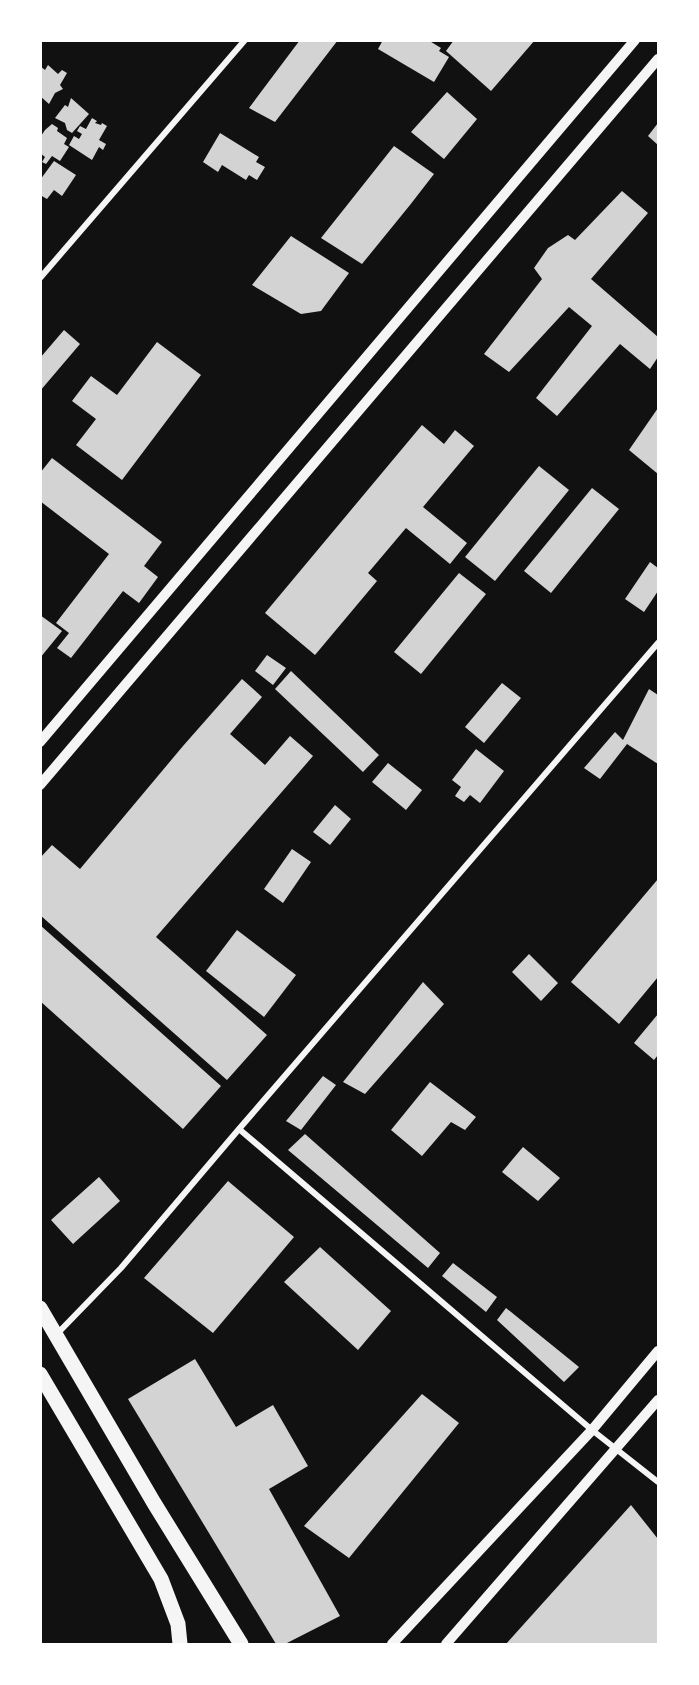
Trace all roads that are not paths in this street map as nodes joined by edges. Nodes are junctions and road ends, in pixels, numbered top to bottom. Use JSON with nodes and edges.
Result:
{"nodes":[{"id":1,"x":245,"y":40,"type":"edge"},
{"id":2,"x":635,"y":40,"type":"edge"},
{"id":3,"x":658,"y":59,"type":"edge"},
{"id":4,"x":40,"y":278,"type":"edge"},
{"id":5,"x":658,"y":643,"type":"edge"},
{"id":6,"x":40,"y":741,"type":"edge"},
{"id":7,"x":40,"y":785,"type":"edge"},
{"id":8,"x":239,"y":1129,"type":"junction"},
{"id":9,"x":40,"y":1308,"type":"edge"},
{"id":10,"x":55,"y":1335,"type":"junction"},
{"id":11,"x":658,"y":1351,"type":"edge"},
{"id":12,"x":40,"y":1374,"type":"edge"},
{"id":13,"x":658,"y":1400,"type":"edge"},
{"id":14,"x":592,"y":1430,"type":"junction"},
{"id":15,"x":617,"y":1450,"type":"junction"},
{"id":16,"x":658,"y":1482,"type":"edge"},
{"id":17,"x":180,"y":1644,"type":"edge"},
{"id":18,"x":241,"y":1644,"type":"edge"},
{"id":19,"x":392,"y":1644,"type":"edge"},
{"id":20,"x":446,"y":1644,"type":"edge"}],
"edges":[{"from":1,"to":4,"type":"street"},
{"from":2,"to":6,"type":"street"},
{"from":3,"to":7,"type":"street"},
{"from":5,"to":8,"type":"street"},
{"from":8,"to":10,"type":"street"},
{"from":8,"to":14,"type":"street"},
{"from":9,"to":10,"type":"main road"},
{"from":10,"to":18,"type":"main road"},
{"from":11,"to":14,"type":"street"},
{"from":12,"to":17,"type":"main road"},
{"from":13,"to":15,"type":"street"},
{"from":14,"to":15,"type":"street"},
{"from":14,"to":19,"type":"street"},
{"from":15,"to":16,"type":"street"},
{"from":15,"to":20,"type":"street"}]}
